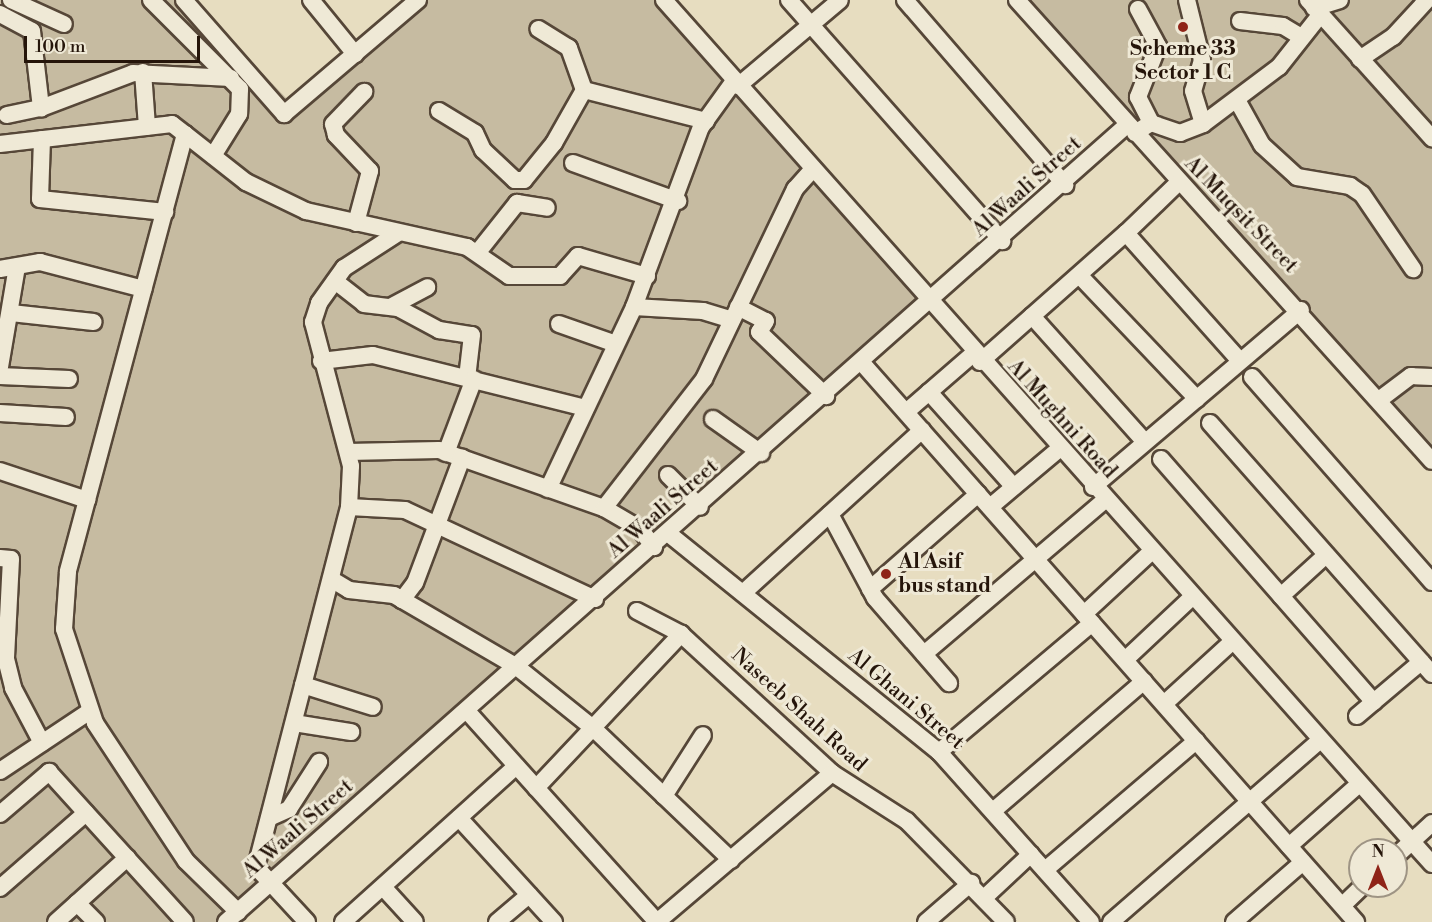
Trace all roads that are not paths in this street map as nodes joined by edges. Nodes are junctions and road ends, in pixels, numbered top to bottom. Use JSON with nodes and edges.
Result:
{"nodes":[{"id":1,"x":11,"y":0,"type":"edge"},
{"id":2,"x":151,"y":0,"type":"edge"},
{"id":3,"x":184,"y":0,"type":"edge"},
{"id":4,"x":311,"y":0,"type":"edge"},
{"id":5,"x":664,"y":0,"type":"edge"},
{"id":6,"x":789,"y":0,"type":"edge"},
{"id":7,"x":840,"y":0,"type":"edge"},
{"id":8,"x":905,"y":0,"type":"edge"},
{"id":9,"x":1017,"y":0,"type":"edge"},
{"id":10,"x":1187,"y":0,"type":"edge"},
{"id":11,"x":1340,"y":0,"type":"edge"},
{"id":12,"x":1427,"y":0,"type":"edge"},
{"id":13,"x":410,"y":2,"type":"edge"},
{"id":14,"x":1314,"y":8,"type":"edge"},
{"id":15,"x":1138,"y":9,"type":"dead end"},
{"id":16,"x":0,"y":14,"type":"edge"},
{"id":17,"x":1240,"y":21,"type":"dead end"},
{"id":18,"x":64,"y":24,"type":"dead end"},
{"id":19,"x":811,"y":25,"type":"junction"},
{"id":20,"x":538,"y":29,"type":"dead end"},
{"id":21,"x":1301,"y":37,"type":"junction"},
{"id":22,"x":355,"y":54,"type":"junction"},
{"id":23,"x":1360,"y":59,"type":"junction"},
{"id":24,"x":142,"y":72,"type":"junction"},
{"id":25,"x":231,"y":78,"type":"junction"},
{"id":26,"x":736,"y":84,"type":"junction"},
{"id":27,"x":584,"y":90,"type":"junction"},
{"id":28,"x":364,"y":92,"type":"dead end"},
{"id":29,"x":1237,"y":100,"type":"junction"},
{"id":30,"x":41,"y":108,"type":"junction"},
{"id":31,"x":439,"y":111,"type":"dead end"},
{"id":32,"x":7,"y":115,"type":"dead end"},
{"id":33,"x":706,"y":121,"type":"junction"},
{"id":34,"x":1151,"y":123,"type":"junction"},
{"id":35,"x":1203,"y":124,"type":"junction"},
{"id":36,"x":147,"y":127,"type":"junction"},
{"id":37,"x":1131,"y":129,"type":"junction"},
{"id":38,"x":185,"y":134,"type":"junction"},
{"id":39,"x":1432,"y":138,"type":"edge"},
{"id":40,"x":42,"y":139,"type":"junction"},
{"id":41,"x":0,"y":144,"type":"edge"},
{"id":42,"x":213,"y":156,"type":"junction"},
{"id":43,"x":573,"y":163,"type":"dead end"},
{"id":44,"x":812,"y":170,"type":"junction"},
{"id":45,"x":1178,"y":183,"type":"junction"},
{"id":46,"x":1065,"y":185,"type":"junction"},
{"id":47,"x":678,"y":201,"type":"junction"},
{"id":48,"x":547,"y":208,"type":"dead end"},
{"id":49,"x":165,"y":212,"type":"junction"},
{"id":50,"x":356,"y":223,"type":"junction"},
{"id":51,"x":398,"y":233,"type":"junction"},
{"id":52,"x":1126,"y":233,"type":"junction"},
{"id":53,"x":1002,"y":241,"type":"junction"},
{"id":54,"x":478,"y":252,"type":"junction"},
{"id":55,"x":18,"y":266,"type":"junction"},
{"id":56,"x":0,"y":269,"type":"edge"},
{"id":57,"x":1413,"y":269,"type":"dead end"},
{"id":58,"x":1079,"y":275,"type":"junction"},
{"id":59,"x":647,"y":276,"type":"junction"},
{"id":60,"x":335,"y":281,"type":"junction"},
{"id":61,"x":427,"y":287,"type":"dead end"},
{"id":62,"x":144,"y":289,"type":"junction"},
{"id":63,"x":930,"y":305,"type":"junction"},
{"id":64,"x":392,"y":306,"type":"junction"},
{"id":65,"x":634,"y":307,"type":"junction"},
{"id":66,"x":1301,"y":310,"type":"junction"},
{"id":67,"x":11,"y":313,"type":"junction"},
{"id":68,"x":735,"y":313,"type":"junction"},
{"id":69,"x":1032,"y":316,"type":"junction"},
{"id":70,"x":94,"y":322,"type":"dead end"},
{"id":71,"x":559,"y":324,"type":"dead end"},
{"id":72,"x":616,"y":344,"type":"junction"},
{"id":73,"x":977,"y":358,"type":"junction"},
{"id":74,"x":321,"y":361,"type":"junction"},
{"id":75,"x":1240,"y":361,"type":"junction"},
{"id":76,"x":863,"y":364,"type":"junction"},
{"id":77,"x":0,"y":367,"type":"edge"},
{"id":78,"x":0,"y":376,"type":"edge"},
{"id":79,"x":1252,"y":377,"type":"dead end"},
{"id":80,"x":1432,"y":377,"type":"edge"},
{"id":81,"x":69,"y":379,"type":"dead end"},
{"id":82,"x":470,"y":379,"type":"junction"},
{"id":83,"x":929,"y":392,"type":"junction"},
{"id":84,"x":826,"y":396,"type":"junction"},
{"id":85,"x":1197,"y":399,"type":"junction"},
{"id":86,"x":1379,"y":400,"type":"junction"},
{"id":87,"x":586,"y":408,"type":"junction"},
{"id":88,"x":906,"y":412,"type":"junction"},
{"id":89,"x":0,"y":413,"type":"edge"},
{"id":90,"x":66,"y":417,"type":"dead end"},
{"id":91,"x":713,"y":419,"type":"dead end"},
{"id":92,"x":1209,"y":423,"type":"dead end"},
{"id":93,"x":921,"y":430,"type":"junction"},
{"id":94,"x":1145,"y":442,"type":"junction"},
{"id":95,"x":1059,"y":448,"type":"junction"},
{"id":96,"x":348,"y":452,"type":"junction"},
{"id":97,"x":760,"y":453,"type":"junction"},
{"id":98,"x":454,"y":456,"type":"junction"},
{"id":99,"x":1161,"y":459,"type":"dead end"},
{"id":100,"x":1432,"y":461,"type":"edge"},
{"id":101,"x":0,"y":471,"type":"edge"},
{"id":102,"x":668,"y":475,"type":"dead end"},
{"id":103,"x":1014,"y":487,"type":"junction"},
{"id":104,"x":1093,"y":487,"type":"junction"},
{"id":105,"x":548,"y":489,"type":"junction"},
{"id":106,"x":978,"y":494,"type":"junction"},
{"id":107,"x":87,"y":500,"type":"junction"},
{"id":108,"x":1105,"y":500,"type":"junction"},
{"id":109,"x":350,"y":507,"type":"junction"},
{"id":110,"x":700,"y":507,"type":"junction"},
{"id":111,"x":990,"y":507,"type":"junction"},
{"id":112,"x":604,"y":508,"type":"junction"},
{"id":113,"x":830,"y":514,"type":"junction"},
{"id":114,"x":436,"y":524,"type":"junction"},
{"id":115,"x":669,"y":534,"type":"junction"},
{"id":116,"x":654,"y":547,"type":"junction"},
{"id":117,"x":1151,"y":552,"type":"junction"},
{"id":118,"x":1326,"y":555,"type":"junction"},
{"id":119,"x":0,"y":558,"type":"edge"},
{"id":120,"x":1036,"y":559,"type":"junction"},
{"id":121,"x":331,"y":579,"type":"junction"},
{"id":122,"x":1432,"y":582,"type":"edge"},
{"id":123,"x":870,"y":589,"type":"junction"},
{"id":124,"x":743,"y":593,"type":"junction"},
{"id":125,"x":1281,"y":596,"type":"junction"},
{"id":126,"x":1192,"y":597,"type":"junction"},
{"id":127,"x":595,"y":599,"type":"junction"},
{"id":128,"x":402,"y":600,"type":"junction"},
{"id":129,"x":637,"y":611,"type":"dead end"},
{"id":130,"x":1088,"y":618,"type":"junction"},
{"id":131,"x":681,"y":633,"type":"junction"},
{"id":132,"x":1232,"y":642,"type":"junction"},
{"id":133,"x":924,"y":654,"type":"junction"},
{"id":134,"x":1125,"y":660,"type":"junction"},
{"id":135,"x":517,"y":667,"type":"junction"},
{"id":136,"x":1427,"y":668,"type":"edge"},
{"id":137,"x":1144,"y":681,"type":"junction"},
{"id":138,"x":949,"y":683,"type":"dead end"},
{"id":139,"x":303,"y":685,"type":"junction"},
{"id":140,"x":1374,"y":702,"type":"junction"},
{"id":141,"x":1164,"y":704,"type":"junction"},
{"id":142,"x":373,"y":707,"type":"dead end"},
{"id":143,"x":90,"y":711,"type":"junction"},
{"id":144,"x":467,"y":711,"type":"junction"},
{"id":145,"x":1357,"y":716,"type":"dead end"},
{"id":146,"x":294,"y":723,"type":"junction"},
{"id":147,"x":596,"y":730,"type":"junction"},
{"id":148,"x":351,"y":732,"type":"dead end"},
{"id":149,"x":703,"y":735,"type":"dead end"},
{"id":150,"x":1320,"y":740,"type":"junction"},
{"id":151,"x":1196,"y":741,"type":"junction"},
{"id":152,"x":42,"y":743,"type":"junction"},
{"id":153,"x":939,"y":752,"type":"junction"},
{"id":154,"x":319,"y":762,"type":"dead end"},
{"id":155,"x":516,"y":766,"type":"junction"},
{"id":156,"x":0,"y":771,"type":"edge"},
{"id":157,"x":832,"y":773,"type":"junction"},
{"id":158,"x":1359,"y":783,"type":"junction"},
{"id":159,"x":536,"y":788,"type":"junction"},
{"id":160,"x":664,"y":796,"type":"junction"},
{"id":161,"x":1250,"y":802,"type":"junction"},
{"id":162,"x":993,"y":811,"type":"junction"},
{"id":163,"x":86,"y":813,"type":"junction"},
{"id":164,"x":0,"y":814,"type":"edge"},
{"id":165,"x":269,"y":818,"type":"junction"},
{"id":166,"x":459,"y":818,"type":"junction"},
{"id":167,"x":1432,"y":823,"type":"edge"},
{"id":168,"x":1412,"y":841,"type":"junction"},
{"id":169,"x":1408,"y":845,"type":"edge"},
{"id":170,"x":1289,"y":846,"type":"junction"},
{"id":171,"x":1031,"y":854,"type":"junction"},
{"id":172,"x":127,"y":858,"type":"junction"},
{"id":173,"x":731,"y":860,"type":"junction"},
{"id":174,"x":1303,"y":861,"type":"junction"},
{"id":175,"x":1432,"y":864,"type":"edge"},
{"id":176,"x":1046,"y":870,"type":"junction"},
{"id":177,"x":272,"y":882,"type":"junction"},
{"id":178,"x":971,"y":883,"type":"junction"},
{"id":179,"x":383,"y":887,"type":"junction"},
{"id":180,"x":0,"y":888,"type":"edge"},
{"id":181,"x":529,"y":895,"type":"junction"},
{"id":182,"x":984,"y":898,"type":"junction"},
{"id":183,"x":1350,"y":898,"type":"edge"},
{"id":184,"x":77,"y":903,"type":"junction"},
{"id":185,"x":1343,"y":905,"type":"junction"},
{"id":186,"x":232,"y":917,"type":"edge"},
{"id":187,"x":56,"y":922,"type":"edge"},
{"id":188,"x":96,"y":922,"type":"edge"},
{"id":189,"x":185,"y":922,"type":"edge"},
{"id":190,"x":307,"y":922,"type":"edge"},
{"id":191,"x":343,"y":922,"type":"edge"},
{"id":192,"x":415,"y":922,"type":"edge"},
{"id":193,"x":497,"y":922,"type":"edge"},
{"id":194,"x":554,"y":922,"type":"edge"},
{"id":195,"x":926,"y":922,"type":"edge"},
{"id":196,"x":1006,"y":922,"type":"edge"},
{"id":197,"x":1091,"y":922,"type":"edge"},
{"id":198,"x":1111,"y":922,"type":"edge"},
{"id":199,"x":1234,"y":922,"type":"edge"},
{"id":200,"x":1356,"y":922,"type":"edge"}],
"edges":[{"from":1,"to":18,"type":"street"},
{"from":2,"to":25,"type":"street"},
{"from":3,"to":22,"type":"street"},
{"from":4,"to":22,"type":"street"},
{"from":5,"to":26,"type":"street","name":"Al Mughni Road"},
{"from":6,"to":19,"type":"street"},
{"from":7,"to":19,"type":"street"},
{"from":8,"to":46,"type":"street"},
{"from":9,"to":37,"type":"street","name":"Al Muqsit Street"},
{"from":10,"to":35,"type":"street"},
{"from":11,"to":14,"type":"street"},
{"from":12,"to":23,"type":"street"},
{"from":13,"to":22,"type":"street"},
{"from":14,"to":21,"type":"street"},
{"from":14,"to":23,"type":"street"},
{"from":15,"to":34,"type":"street"},
{"from":16,"to":30,"type":"street"},
{"from":17,"to":21,"type":"street"},
{"from":19,"to":26,"type":"street"},
{"from":19,"to":53,"type":"street"},
{"from":20,"to":27,"type":"street"},
{"from":21,"to":29,"type":"street"},
{"from":23,"to":39,"type":"street"},
{"from":24,"to":25,"type":"street"},
{"from":24,"to":30,"type":"street"},
{"from":24,"to":36,"type":"street"},
{"from":25,"to":42,"type":"street"},
{"from":26,"to":33,"type":"street"},
{"from":26,"to":44,"type":"street","name":"Al Mughni Road"},
{"from":27,"to":31,"type":"street"},
{"from":27,"to":33,"type":"street"},
{"from":28,"to":50,"type":"street"},
{"from":29,"to":35,"type":"street"},
{"from":29,"to":57,"type":"street"},
{"from":30,"to":32,"type":"street"},
{"from":33,"to":47,"type":"street"},
{"from":34,"to":35,"type":"street"},
{"from":34,"to":37,"type":"street","name":"Al Waali Street"},
{"from":36,"to":38,"type":"street"},
{"from":36,"to":40,"type":"street"},
{"from":37,"to":45,"type":"street","name":"Al Muqsit Street"},
{"from":37,"to":46,"type":"street","name":"Al Waali Street"},
{"from":38,"to":42,"type":"street"},
{"from":38,"to":49,"type":"street"},
{"from":40,"to":41,"type":"street"},
{"from":40,"to":49,"type":"street"},
{"from":42,"to":50,"type":"street"},
{"from":43,"to":47,"type":"street"},
{"from":44,"to":63,"type":"street","name":"Al Mughni Road"},
{"from":44,"to":68,"type":"street"},
{"from":45,"to":52,"type":"street"},
{"from":45,"to":66,"type":"street","name":"Al Muqsit Street"},
{"from":46,"to":53,"type":"street","name":"Al Waali Street"},
{"from":47,"to":59,"type":"street"},
{"from":48,"to":54,"type":"street"},
{"from":49,"to":62,"type":"street"},
{"from":50,"to":51,"type":"street"},
{"from":51,"to":54,"type":"street"},
{"from":51,"to":60,"type":"street"},
{"from":52,"to":58,"type":"street"},
{"from":52,"to":75,"type":"street"},
{"from":53,"to":63,"type":"street","name":"Al Waali Street"},
{"from":54,"to":59,"type":"street"},
{"from":55,"to":56,"type":"street"},
{"from":55,"to":62,"type":"street"},
{"from":55,"to":67,"type":"street"},
{"from":58,"to":69,"type":"street"},
{"from":58,"to":85,"type":"street"},
{"from":59,"to":65,"type":"street"},
{"from":60,"to":64,"type":"street"},
{"from":60,"to":74,"type":"street"},
{"from":61,"to":64,"type":"street"},
{"from":62,"to":107,"type":"street"},
{"from":63,"to":73,"type":"street","name":"Al Mughni Road"},
{"from":63,"to":76,"type":"street","name":"Al Waali Street"},
{"from":64,"to":82,"type":"street"},
{"from":65,"to":68,"type":"street"},
{"from":65,"to":72,"type":"street"},
{"from":66,"to":75,"type":"street"},
{"from":66,"to":86,"type":"street","name":"Al Muqsit Street"},
{"from":67,"to":70,"type":"street"},
{"from":67,"to":77,"type":"street"},
{"from":68,"to":84,"type":"street"},
{"from":68,"to":112,"type":"street"},
{"from":69,"to":73,"type":"street"},
{"from":69,"to":94,"type":"street"},
{"from":71,"to":72,"type":"street"},
{"from":72,"to":87,"type":"street"},
{"from":73,"to":83,"type":"street"},
{"from":73,"to":95,"type":"street","name":"Al Mughni Road"},
{"from":74,"to":82,"type":"street"},
{"from":74,"to":96,"type":"street"},
{"from":75,"to":85,"type":"street"},
{"from":76,"to":84,"type":"street","name":"Al Waali Street"},
{"from":76,"to":88,"type":"street"},
{"from":78,"to":81,"type":"street"},
{"from":79,"to":122,"type":"street"},
{"from":80,"to":86,"type":"street"},
{"from":82,"to":87,"type":"street"},
{"from":82,"to":98,"type":"street"},
{"from":83,"to":88,"type":"street"},
{"from":83,"to":103,"type":"street"},
{"from":84,"to":97,"type":"street","name":"Al Waali Street"},
{"from":85,"to":94,"type":"street"},
{"from":86,"to":100,"type":"street","name":"Al Muqsit Street"},
{"from":87,"to":105,"type":"street"},
{"from":88,"to":93,"type":"street"},
{"from":89,"to":90,"type":"street"},
{"from":91,"to":97,"type":"street"},
{"from":92,"to":118,"type":"street"},
{"from":93,"to":106,"type":"street"},
{"from":93,"to":113,"type":"street"},
{"from":94,"to":104,"type":"street"},
{"from":95,"to":103,"type":"street"},
{"from":95,"to":104,"type":"street","name":"Al Mughni Road"},
{"from":96,"to":98,"type":"street"},
{"from":96,"to":109,"type":"street"},
{"from":97,"to":110,"type":"street","name":"Al Waali Street"},
{"from":98,"to":105,"type":"street"},
{"from":98,"to":114,"type":"street"},
{"from":99,"to":125,"type":"street"},
{"from":101,"to":107,"type":"street"},
{"from":102,"to":110,"type":"street"},
{"from":103,"to":111,"type":"street"},
{"from":104,"to":108,"type":"street","name":"Al Mughni Road"},
{"from":105,"to":112,"type":"street"},
{"from":106,"to":111,"type":"street"},
{"from":106,"to":123,"type":"street"},
{"from":107,"to":143,"type":"street"},
{"from":108,"to":117,"type":"street","name":"Al Mughni Road"},
{"from":108,"to":120,"type":"street"},
{"from":109,"to":114,"type":"street"},
{"from":109,"to":121,"type":"street"},
{"from":110,"to":115,"type":"street","name":"Al Waali Street"},
{"from":111,"to":120,"type":"street"},
{"from":112,"to":116,"type":"street"},
{"from":113,"to":123,"type":"street"},
{"from":113,"to":124,"type":"street"},
{"from":114,"to":127,"type":"street"},
{"from":114,"to":128,"type":"street"},
{"from":115,"to":116,"type":"street","name":"Al Waali Street"},
{"from":115,"to":124,"type":"street","name":"Al Ghani Street"},
{"from":116,"to":127,"type":"street","name":"Al Waali Street"},
{"from":117,"to":126,"type":"street","name":"Al Mughni Road"},
{"from":117,"to":130,"type":"street"},
{"from":118,"to":125,"type":"street"},
{"from":118,"to":136,"type":"street"},
{"from":119,"to":152,"type":"street"},
{"from":120,"to":130,"type":"street"},
{"from":120,"to":133,"type":"street"},
{"from":121,"to":128,"type":"street"},
{"from":121,"to":139,"type":"street"},
{"from":123,"to":133,"type":"street"},
{"from":124,"to":153,"type":"street","name":"Al Ghani Street"},
{"from":125,"to":140,"type":"street"},
{"from":126,"to":132,"type":"street","name":"Al Mughni Road"},
{"from":126,"to":134,"type":"street"},
{"from":127,"to":135,"type":"street","name":"Al Waali Street"},
{"from":128,"to":135,"type":"street"},
{"from":129,"to":131,"type":"street","name":"Naseeb Shah Road"},
{"from":130,"to":134,"type":"street"},
{"from":130,"to":153,"type":"street"},
{"from":131,"to":147,"type":"street"},
{"from":131,"to":157,"type":"street","name":"Naseeb Shah Road"},
{"from":132,"to":141,"type":"street"},
{"from":132,"to":150,"type":"street","name":"Al Mughni Road"},
{"from":133,"to":138,"type":"street"},
{"from":134,"to":137,"type":"street"},
{"from":135,"to":144,"type":"street","name":"Al Waali Street"},
{"from":135,"to":147,"type":"street"},
{"from":136,"to":140,"type":"street"},
{"from":137,"to":141,"type":"street"},
{"from":137,"to":162,"type":"street"},
{"from":139,"to":142,"type":"street"},
{"from":139,"to":146,"type":"street"},
{"from":140,"to":145,"type":"street"},
{"from":141,"to":151,"type":"street"},
{"from":143,"to":152,"type":"street"},
{"from":143,"to":186,"type":"street"},
{"from":144,"to":155,"type":"street"},
{"from":144,"to":177,"type":"street","name":"Al Waali Street"},
{"from":146,"to":148,"type":"street"},
{"from":146,"to":165,"type":"street"},
{"from":147,"to":159,"type":"street"},
{"from":147,"to":160,"type":"street"},
{"from":149,"to":160,"type":"street"},
{"from":150,"to":158,"type":"street","name":"Al Mughni Road"},
{"from":150,"to":161,"type":"street"},
{"from":151,"to":161,"type":"street"},
{"from":151,"to":176,"type":"street"},
{"from":152,"to":156,"type":"street"},
{"from":153,"to":162,"type":"street","name":"Al Ghani Street"},
{"from":154,"to":165,"type":"street"},
{"from":155,"to":159,"type":"street"},
{"from":155,"to":166,"type":"street"},
{"from":157,"to":173,"type":"street"},
{"from":157,"to":178,"type":"street","name":"Naseeb Shah Road"},
{"from":158,"to":168,"type":"street","name":"Al Mughni Road"},
{"from":158,"to":170,"type":"street"},
{"from":159,"to":173,"type":"street"},
{"from":160,"to":173,"type":"street"},
{"from":161,"to":170,"type":"street"},
{"from":161,"to":198,"type":"street"},
{"from":162,"to":171,"type":"street","name":"Al Ghani Street"},
{"from":163,"to":164,"type":"street"},
{"from":163,"to":172,"type":"street"},
{"from":163,"to":180,"type":"street"},
{"from":165,"to":177,"type":"street"},
{"from":166,"to":179,"type":"street"},
{"from":166,"to":181,"type":"street"},
{"from":167,"to":168,"type":"street"},
{"from":168,"to":169,"type":"street"},
{"from":168,"to":175,"type":"street","name":"Al Mughni Road"},
{"from":170,"to":174,"type":"street"},
{"from":171,"to":176,"type":"street","name":"Al Ghani Street"},
{"from":171,"to":182,"type":"street"},
{"from":172,"to":184,"type":"street"},
{"from":172,"to":189,"type":"street"},
{"from":174,"to":185,"type":"street"},
{"from":174,"to":199,"type":"street"},
{"from":176,"to":197,"type":"street","name":"Al Ghani Street"},
{"from":177,"to":186,"type":"street","name":"Al Waali Street"},
{"from":177,"to":190,"type":"street"},
{"from":178,"to":182,"type":"street","name":"Naseeb Shah Road"},
{"from":178,"to":195,"type":"street"},
{"from":179,"to":191,"type":"street"},
{"from":179,"to":192,"type":"street"},
{"from":181,"to":193,"type":"street"},
{"from":181,"to":194,"type":"street"},
{"from":182,"to":196,"type":"street","name":"Naseeb Shah Road"},
{"from":183,"to":185,"type":"street"},
{"from":184,"to":187,"type":"street"},
{"from":184,"to":188,"type":"street"},
{"from":185,"to":200,"type":"street"}]}
